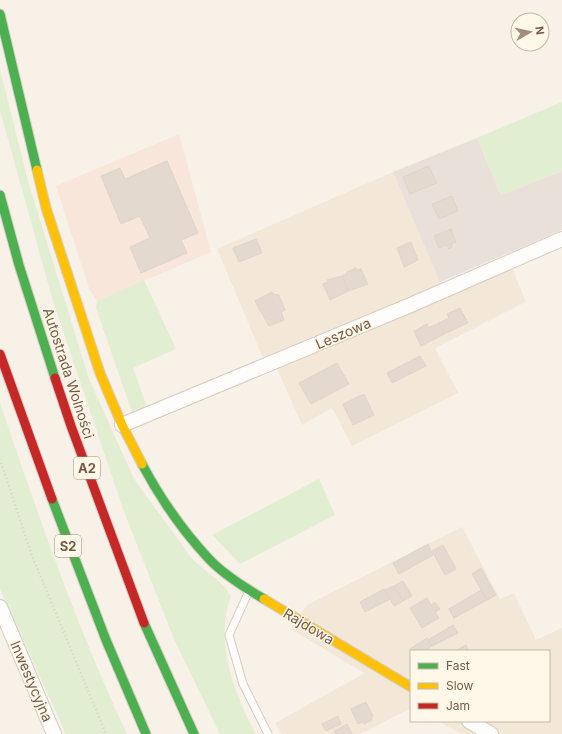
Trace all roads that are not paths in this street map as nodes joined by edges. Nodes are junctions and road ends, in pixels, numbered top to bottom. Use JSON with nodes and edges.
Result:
{"nodes":[{"id":1,"x":0,"y":14,"type":"edge"},
{"id":2,"x":0,"y":195,"type":"edge"},
{"id":3,"x":562,"y":239,"type":"edge"},
{"id":4,"x":0,"y":354,"type":"edge"},
{"id":5,"x":122,"y":425,"type":"junction"},
{"id":6,"x":249,"y":590,"type":"junction"},
{"id":7,"x":0,"y":606,"type":"edge"},
{"id":8,"x":410,"y":686,"type":"edge"},
{"id":9,"x":471,"y":722,"type":"edge"},
{"id":10,"x":54,"y":734,"type":"edge"},
{"id":11,"x":146,"y":734,"type":"edge"},
{"id":12,"x":194,"y":734,"type":"edge"},
{"id":13,"x":268,"y":734,"type":"edge"},
{"id":14,"x":492,"y":734,"type":"edge"}],
"edges":[{"from":1,"to":5,"type":"main road","name":"Rajdowa"},
{"from":2,"to":12,"type":"main road","name":"Autostrada Wolności","number":"A2"},
{"from":3,"to":5,"type":"street","name":"Leszowa"},
{"from":4,"to":11,"type":"main road","number":"S2"},
{"from":5,"to":6,"type":"main road","name":"Rajdowa"},
{"from":6,"to":8,"type":"main road","name":"Rajdowa"},
{"from":6,"to":13,"type":"lane"},
{"from":7,"to":10,"type":"street","name":"Inwestycyjna"},
{"from":9,"to":14,"type":"street"}]}
